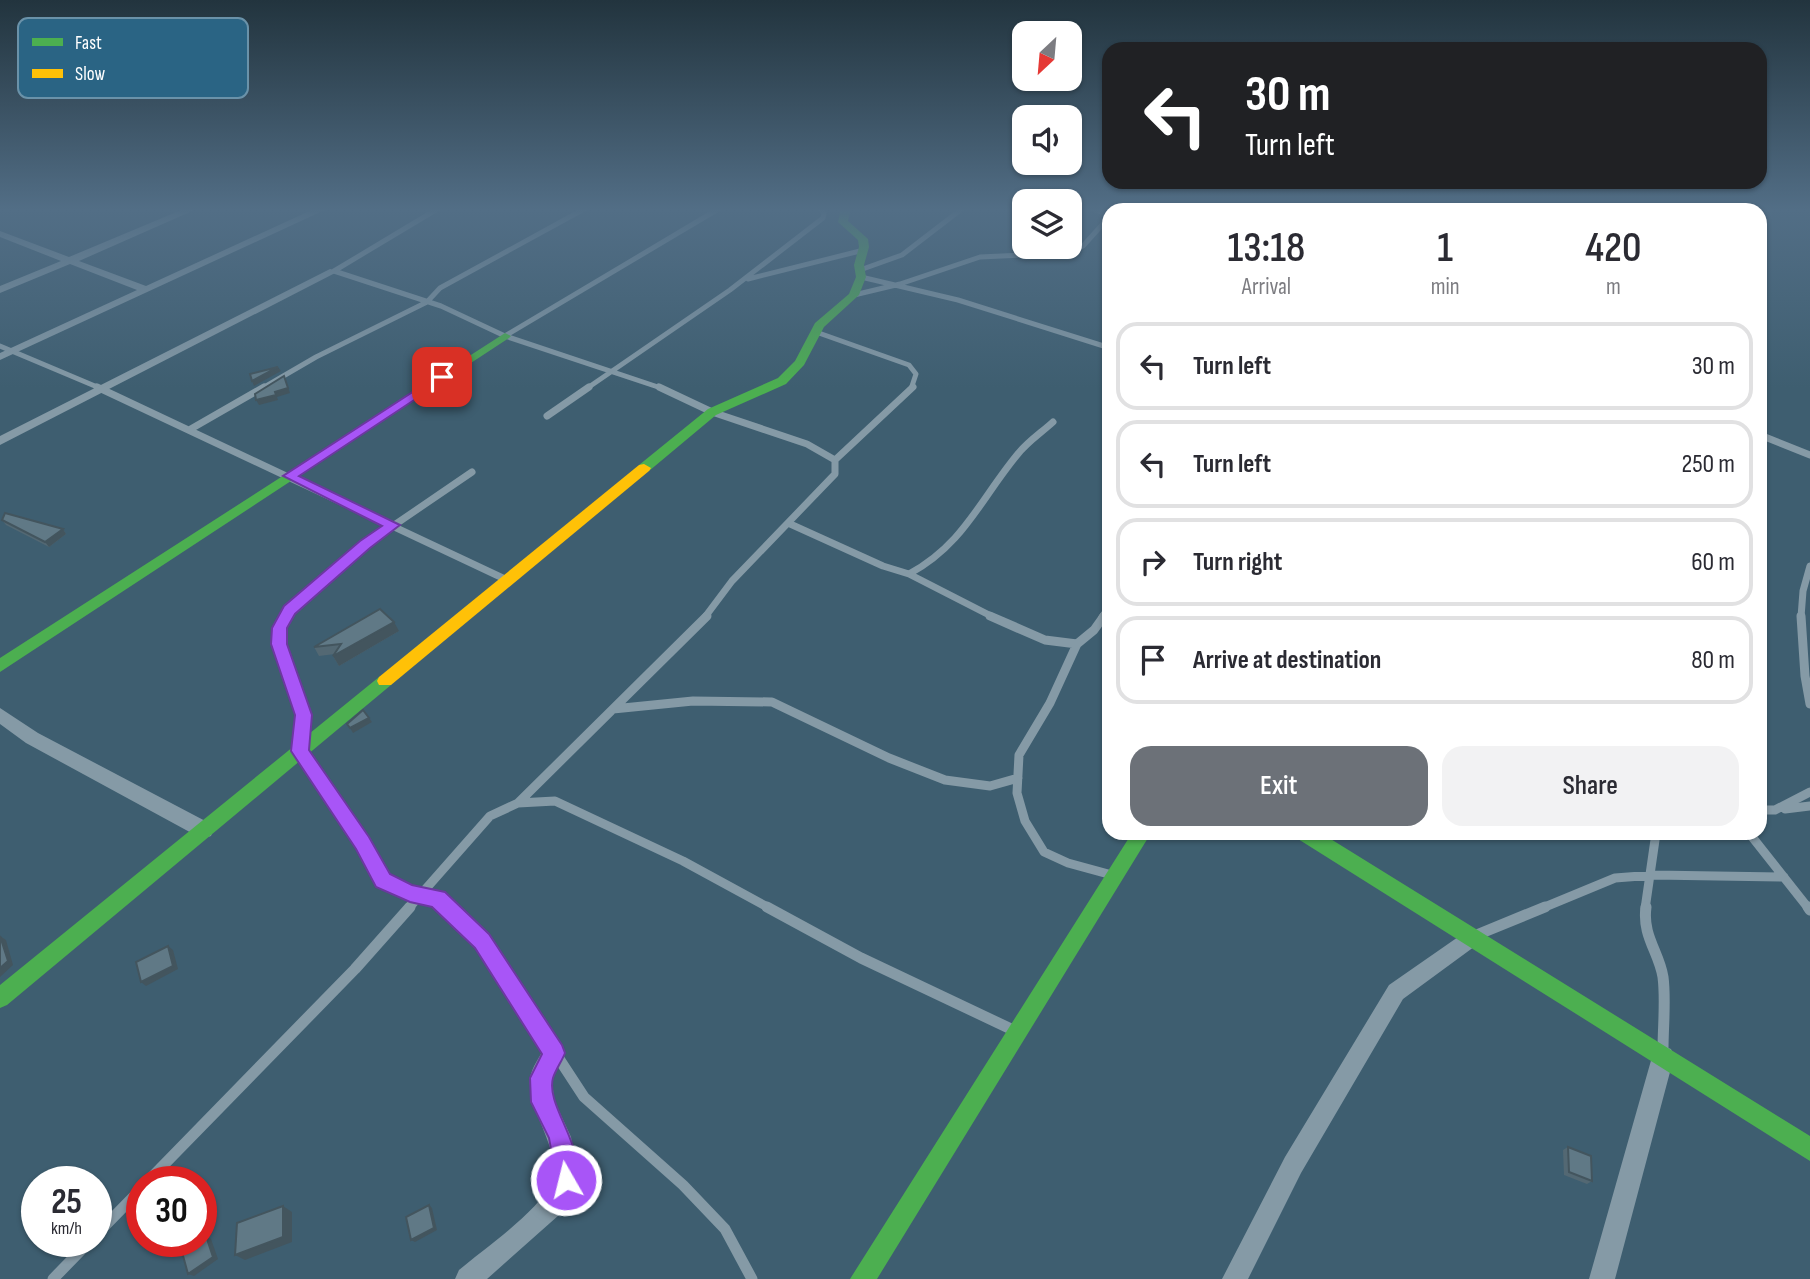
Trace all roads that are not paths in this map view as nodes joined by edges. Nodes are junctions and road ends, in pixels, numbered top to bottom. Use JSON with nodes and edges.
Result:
{"nodes":[{"id":1,"x":55,"y":268,"type":"edge"},
{"id":2,"x":88,"y":268,"type":"edge"},
{"id":3,"x":195,"y":268,"type":"edge"},
{"id":4,"x":340,"y":268,"type":"edge"},
{"id":5,"x":477,"y":268,"type":"edge"},
{"id":6,"x":620,"y":268,"type":"edge"},
{"id":7,"x":758,"y":268,"type":"edge"},
{"id":8,"x":792,"y":268,"type":"edge"},
{"id":9,"x":861,"y":268,"type":"edge"},
{"id":10,"x":878,"y":268,"type":"edge"},
{"id":11,"x":948,"y":268,"type":"edge"},
{"id":12,"x":334,"y":271,"type":"junction"},
{"id":13,"x":860,"y":273,"type":"junction"},
{"id":14,"x":742,"y":280,"type":"junction"},
{"id":15,"x":900,"y":284,"type":"junction"},
{"id":16,"x":0,"y":290,"type":"edge"},
{"id":17,"x":146,"y":290,"type":"junction"},
{"id":18,"x":854,"y":295,"type":"junction"},
{"id":19,"x":428,"y":302,"type":"junction"},
{"id":20,"x":816,"y":332,"type":"junction"},
{"id":21,"x":505,"y":336,"type":"junction"},
{"id":22,"x":1102,"y":345,"type":"edge"},
{"id":23,"x":0,"y":346,"type":"edge"},
{"id":24,"x":13,"y":351,"type":"junction"},
{"id":25,"x":0,"y":357,"type":"edge"},
{"id":26,"x":611,"y":372,"type":"junction"},
{"id":27,"x":102,"y":389,"type":"junction"},
{"id":28,"x":712,"y":412,"type":"junction"},
{"id":29,"x":547,"y":416,"type":"dead end"},
{"id":30,"x":1053,"y":422,"type":"dead end"},
{"id":31,"x":190,"y":430,"type":"junction"},
{"id":32,"x":1767,"y":438,"type":"edge"},
{"id":33,"x":0,"y":441,"type":"edge"},
{"id":34,"x":1810,"y":455,"type":"edge"},
{"id":35,"x":835,"y":460,"type":"junction"},
{"id":36,"x":472,"y":472,"type":"dead end"},
{"id":37,"x":289,"y":476,"type":"junction"},
{"id":38,"x":788,"y":523,"type":"junction"},
{"id":39,"x":393,"y":525,"type":"junction"},
{"id":40,"x":1810,"y":566,"type":"edge"},
{"id":41,"x":909,"y":574,"type":"junction"},
{"id":42,"x":508,"y":580,"type":"junction"},
{"id":43,"x":1102,"y":618,"type":"edge"},
{"id":44,"x":1077,"y":644,"type":"junction"},
{"id":45,"x":0,"y":666,"type":"edge"},
{"id":46,"x":1810,"y":704,"type":"edge"},
{"id":47,"x":612,"y":709,"type":"junction"},
{"id":48,"x":0,"y":715,"type":"edge"},
{"id":49,"x":300,"y":751,"type":"junction"},
{"id":50,"x":1018,"y":779,"type":"junction"},
{"id":51,"x":1810,"y":792,"type":"edge"},
{"id":52,"x":518,"y":803,"type":"junction"},
{"id":53,"x":1810,"y":806,"type":"edge"},
{"id":54,"x":1767,"y":810,"type":"edge"},
{"id":55,"x":1775,"y":810,"type":"junction"},
{"id":56,"x":204,"y":830,"type":"junction"},
{"id":57,"x":1138,"y":840,"type":"edge"},
{"id":58,"x":1315,"y":840,"type":"edge"},
{"id":59,"x":1655,"y":840,"type":"edge"},
{"id":60,"x":1754,"y":840,"type":"edge"},
{"id":61,"x":1649,"y":875,"type":"junction"},
{"id":62,"x":1115,"y":876,"type":"junction"},
{"id":63,"x":1783,"y":877,"type":"junction"},
{"id":64,"x":420,"y":895,"type":"junction"},
{"id":65,"x":1810,"y":911,"type":"edge"},
{"id":66,"x":1471,"y":937,"type":"junction"},
{"id":67,"x":0,"y":998,"type":"edge"},
{"id":68,"x":1017,"y":1032,"type":"junction"},
{"id":69,"x":554,"y":1053,"type":"junction"},
{"id":70,"x":1662,"y":1057,"type":"junction"},
{"id":71,"x":1810,"y":1149,"type":"edge"},
{"id":72,"x":163,"y":1166,"type":"edge"},
{"id":73,"x":126,"y":1204,"type":"edge"},
{"id":74,"x":112,"y":1219,"type":"edge"},
{"id":75,"x":74,"y":1257,"type":"edge"},
{"id":76,"x":53,"y":1279,"type":"edge"},
{"id":77,"x":468,"y":1279,"type":"edge"},
{"id":78,"x":752,"y":1279,"type":"edge"},
{"id":79,"x":863,"y":1279,"type":"edge"},
{"id":80,"x":1235,"y":1279,"type":"edge"},
{"id":81,"x":1602,"y":1279,"type":"edge"}],
"edges":[{"from":1,"to":16,"type":"street"},
{"from":2,"to":17,"type":"street"},
{"from":3,"to":17,"type":"street"},
{"from":4,"to":12,"type":"lane"},
{"from":5,"to":19,"type":"lane"},
{"from":6,"to":21,"type":"lane"},
{"from":7,"to":14,"type":"lane"},
{"from":8,"to":14,"type":"lane"},
{"from":9,"to":13,"type":"street"},
{"from":10,"to":13,"type":"lane"},
{"from":11,"to":15,"type":"lane"},
{"from":12,"to":19,"type":"lane"},
{"from":12,"to":27,"type":"street"},
{"from":13,"to":15,"type":"lane"},
{"from":13,"to":18,"type":"street"},
{"from":14,"to":26,"type":"lane"},
{"from":15,"to":18,"type":"lane"},
{"from":15,"to":22,"type":"lane"},
{"from":17,"to":24,"type":"street"},
{"from":18,"to":20,"type":"street"},
{"from":19,"to":21,"type":"lane"},
{"from":19,"to":31,"type":"lane"},
{"from":20,"to":28,"type":"street"},
{"from":20,"to":35,"type":"lane"},
{"from":21,"to":26,"type":"lane"},
{"from":21,"to":37,"type":"street"},
{"from":23,"to":24,"type":"lane"},
{"from":24,"to":25,"type":"street"},
{"from":24,"to":27,"type":"lane"},
{"from":26,"to":28,"type":"lane"},
{"from":26,"to":29,"type":"lane"},
{"from":27,"to":31,"type":"lane"},
{"from":27,"to":33,"type":"street"},
{"from":28,"to":35,"type":"lane"},
{"from":28,"to":42,"type":"street"},
{"from":30,"to":41,"type":"lane"},
{"from":31,"to":37,"type":"lane"},
{"from":32,"to":34,"type":"lane"},
{"from":35,"to":38,"type":"lane"},
{"from":36,"to":39,"type":"lane"},
{"from":37,"to":39,"type":"lane"},
{"from":37,"to":45,"type":"street"},
{"from":38,"to":41,"type":"lane"},
{"from":38,"to":47,"type":"lane"},
{"from":39,"to":42,"type":"lane"},
{"from":39,"to":49,"type":"lane"},
{"from":40,"to":46,"type":"lane"},
{"from":41,"to":44,"type":"lane"},
{"from":42,"to":49,"type":"street"},
{"from":43,"to":44,"type":"lane"},
{"from":44,"to":50,"type":"lane"},
{"from":47,"to":50,"type":"lane"},
{"from":47,"to":52,"type":"lane"},
{"from":48,"to":56,"type":"street"},
{"from":49,"to":56,"type":"street"},
{"from":49,"to":64,"type":"lane"},
{"from":50,"to":62,"type":"lane"},
{"from":51,"to":55,"type":"lane"},
{"from":52,"to":64,"type":"lane"},
{"from":52,"to":68,"type":"lane"},
{"from":53,"to":55,"type":"lane"},
{"from":54,"to":55,"type":"lane"},
{"from":56,"to":67,"type":"street"},
{"from":57,"to":62,"type":"street"},
{"from":58,"to":66,"type":"street"},
{"from":59,"to":61,"type":"lane"},
{"from":60,"to":63,"type":"lane"},
{"from":61,"to":63,"type":"lane"},
{"from":61,"to":66,"type":"lane"},
{"from":61,"to":70,"type":"lane"},
{"from":62,"to":68,"type":"street"},
{"from":63,"to":65,"type":"lane"},
{"from":64,"to":69,"type":"lane"},
{"from":64,"to":72,"type":"lane"},
{"from":66,"to":70,"type":"street"},
{"from":66,"to":80,"type":"street"},
{"from":68,"to":79,"type":"street"},
{"from":69,"to":77,"type":"street"},
{"from":69,"to":78,"type":"lane"},
{"from":70,"to":71,"type":"street"},
{"from":70,"to":81,"type":"street"},
{"from":73,"to":74,"type":"lane"},
{"from":75,"to":76,"type":"lane"}]}
